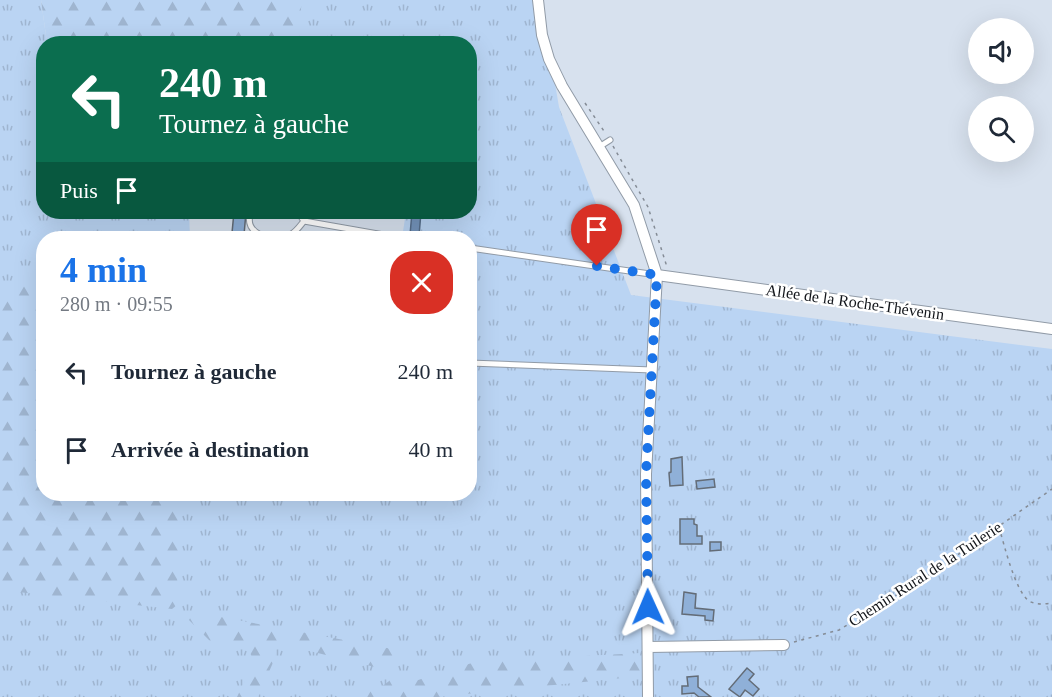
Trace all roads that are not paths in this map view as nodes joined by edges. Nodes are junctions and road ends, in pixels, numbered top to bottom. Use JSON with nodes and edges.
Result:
{"nodes":[{"id":1,"x":538,"y":0,"type":"edge"},
{"id":2,"x":610,"y":140,"type":"dead end"},
{"id":3,"x":599,"y":147,"type":"junction"},
{"id":4,"x":304,"y":221,"type":"joint"},
{"id":5,"x":294,"y":231,"type":"edge"},
{"id":6,"x":361,"y":231,"type":"edge"},
{"id":7,"x":477,"y":250,"type":"edge"},
{"id":8,"x":657,"y":275,"type":"junction"},
{"id":9,"x":1052,"y":329,"type":"edge"},
{"id":10,"x":477,"y":363,"type":"edge"},
{"id":11,"x":652,"y":370,"type":"junction"},
{"id":12,"x":784,"y":645,"type":"road end"},
{"id":13,"x":648,"y":647,"type":"junction"},
{"id":14,"x":648,"y":697,"type":"edge"}],
"edges":[{"from":1,"to":3,"type":"street"},
{"from":2,"to":3,"type":"lane"},
{"from":3,"to":8,"type":"street"},
{"from":4,"to":5,"type":"lane"},
{"from":4,"to":6,"type":"lane"},
{"from":7,"to":8,"type":"lane"},
{"from":8,"to":9,"type":"street","name":"Allée de la Roche-Thévenin"},
{"from":8,"to":11,"type":"street"},
{"from":10,"to":11,"type":"lane"},
{"from":11,"to":13,"type":"street"},
{"from":12,"to":13,"type":"street"},
{"from":13,"to":14,"type":"street"}]}
